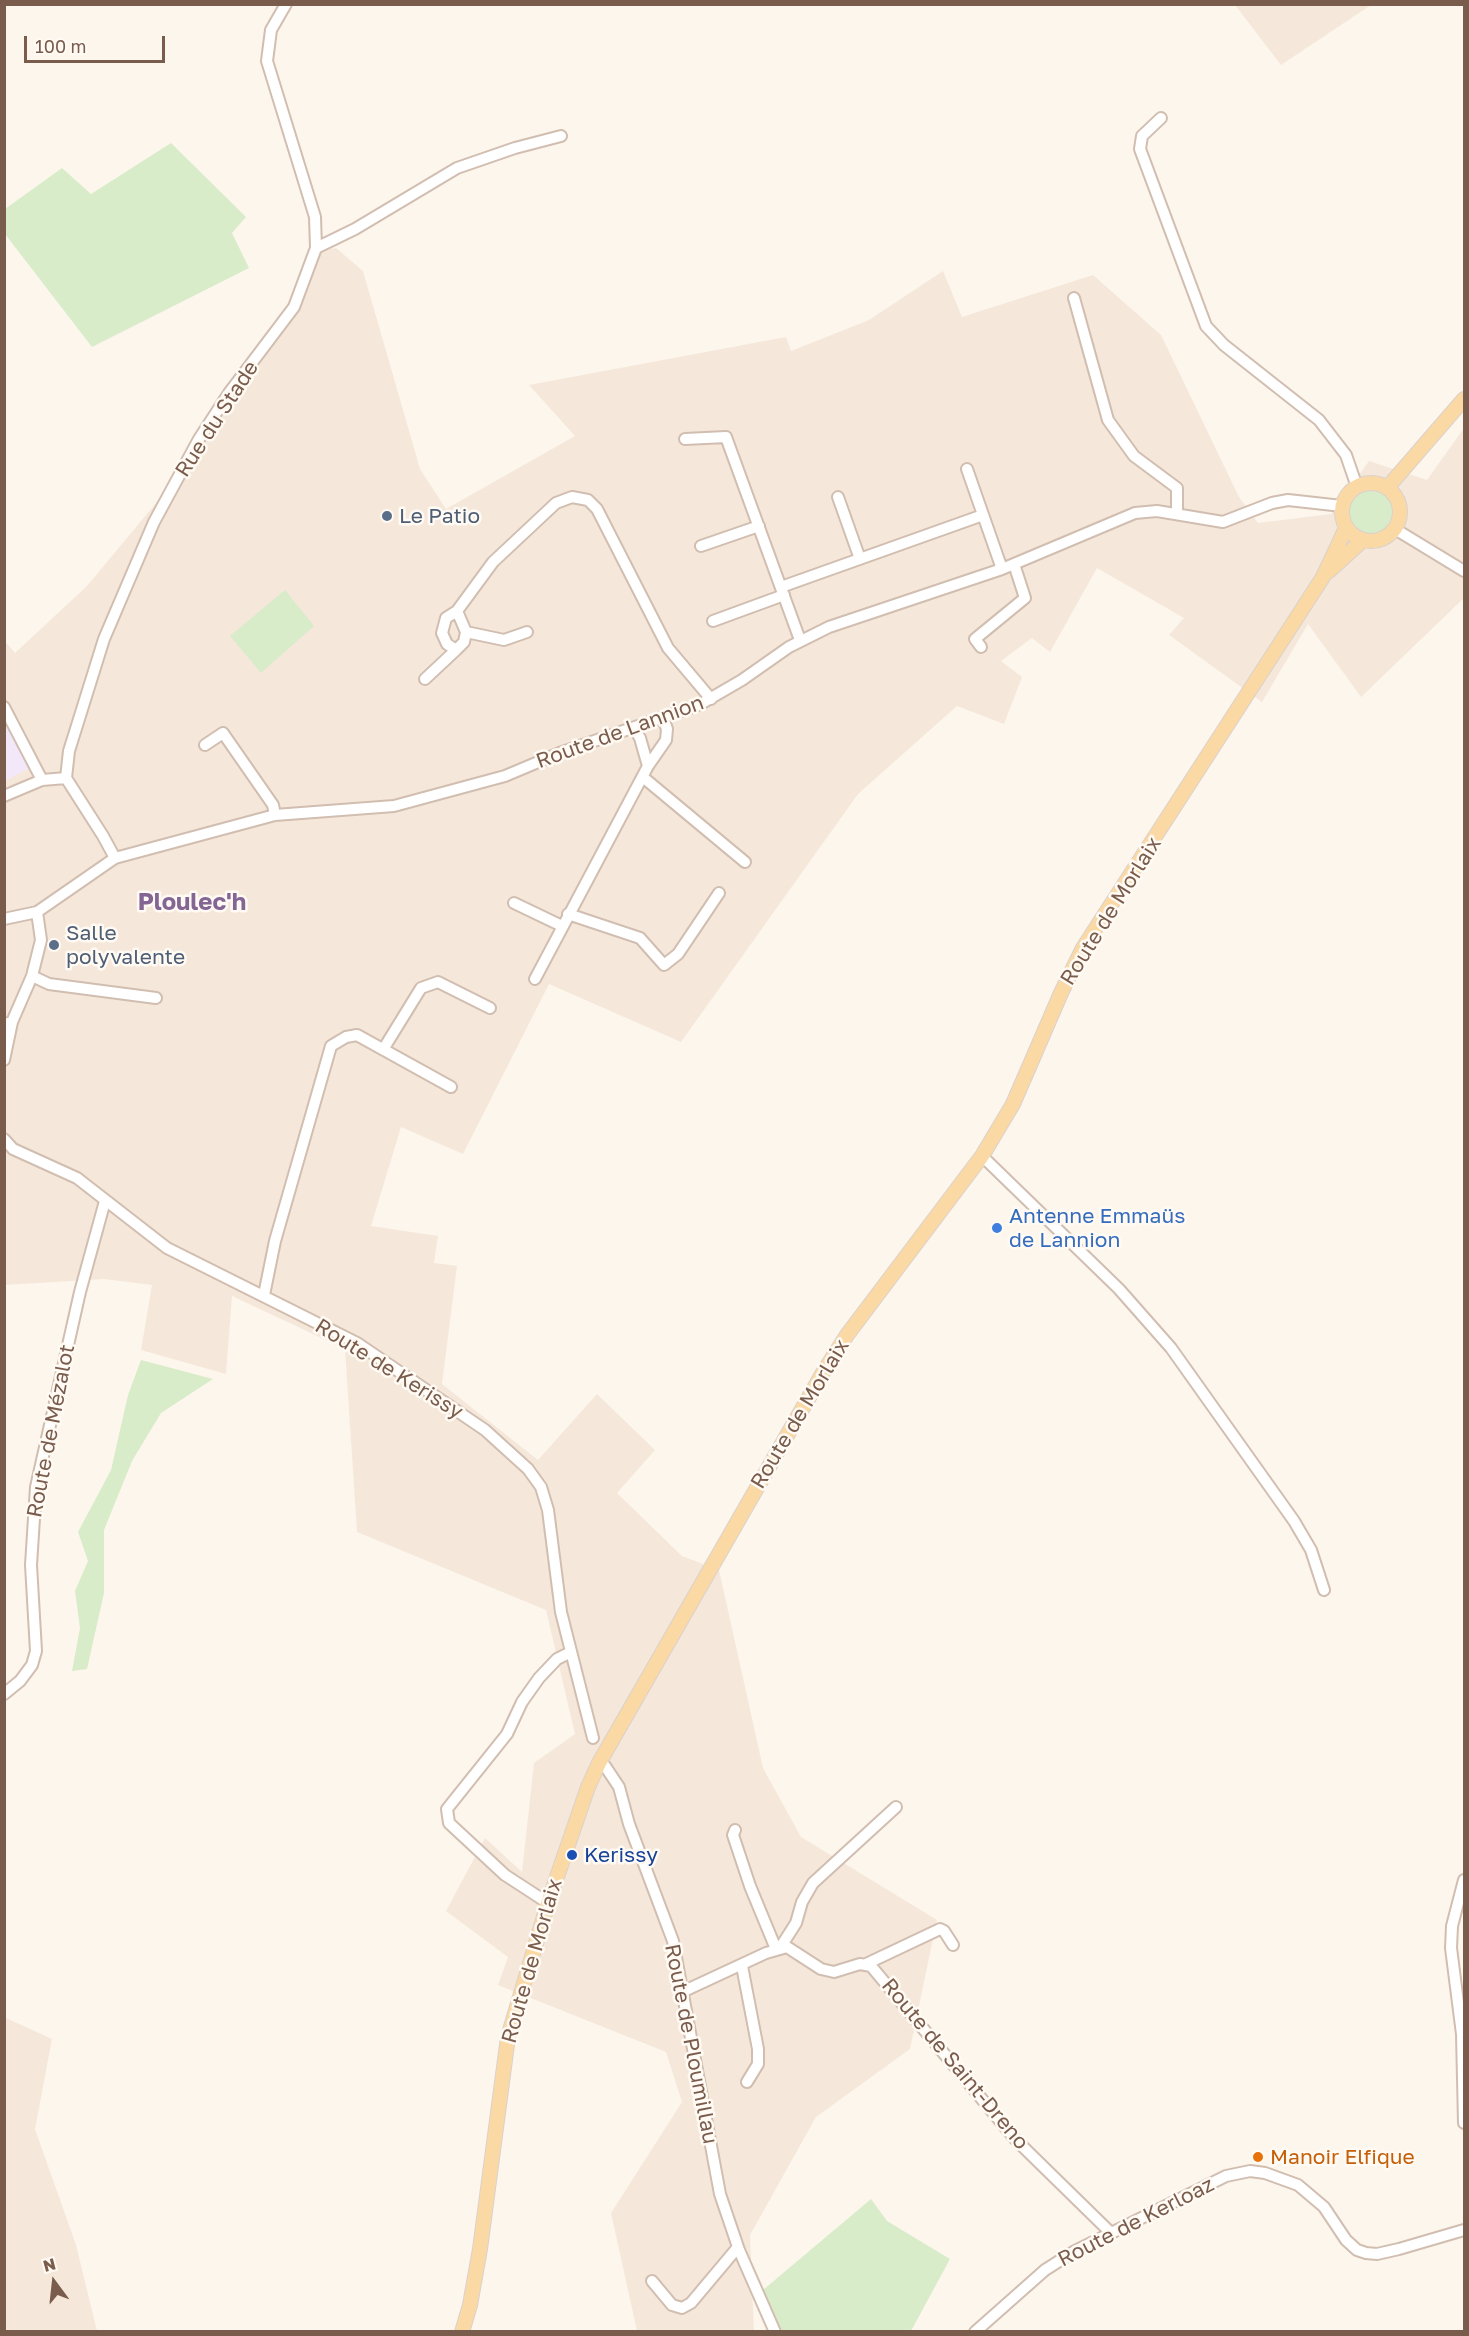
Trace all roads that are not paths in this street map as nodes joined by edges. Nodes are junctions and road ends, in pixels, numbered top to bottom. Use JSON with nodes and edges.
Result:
{"nodes":[{"id":1,"x":286,"y":4,"type":"edge"},
{"id":2,"x":1161,"y":118,"type":"dead end"},
{"id":3,"x":561,"y":136,"type":"dead end"},
{"id":4,"x":316,"y":248,"type":"junction"},
{"id":5,"x":1074,"y":298,"type":"dead end"},
{"id":6,"x":1464,"y":399,"type":"edge"},
{"id":7,"x":685,"y":439,"type":"dead end"},
{"id":8,"x":967,"y":469,"type":"dead end"},
{"id":9,"x":1357,"y":487,"type":"junction"},
{"id":10,"x":1387,"y":488,"type":"junction"},
{"id":11,"x":838,"y":497,"type":"dead end"},
{"id":12,"x":1342,"y":506,"type":"junction"},
{"id":13,"x":1177,"y":513,"type":"junction"},
{"id":14,"x":983,"y":515,"type":"junction"},
{"id":15,"x":759,"y":525,"type":"junction"},
{"id":16,"x":1346,"y":528,"type":"junction"},
{"id":17,"x":1395,"y":529,"type":"junction"},
{"id":18,"x":1363,"y":540,"type":"junction"},
{"id":19,"x":701,"y":546,"type":"dead end"},
{"id":20,"x":860,"y":559,"type":"junction"},
{"id":21,"x":1014,"y":564,"type":"junction"},
{"id":22,"x":1002,"y":569,"type":"junction"},
{"id":23,"x":1464,"y":571,"type":"edge"},
{"id":24,"x":1323,"y":577,"type":"junction"},
{"id":25,"x":782,"y":591,"type":"junction"},
{"id":26,"x":457,"y":611,"type":"junction"},
{"id":27,"x":713,"y":621,"type":"dead end"},
{"id":28,"x":466,"y":632,"type":"junction"},
{"id":29,"x":527,"y":632,"type":"dead end"},
{"id":30,"x":800,"y":640,"type":"junction"},
{"id":31,"x":981,"y":647,"type":"dead end"},
{"id":32,"x":456,"y":650,"type":"junction"},
{"id":33,"x":425,"y":679,"type":"dead end"},
{"id":34,"x":711,"y":699,"type":"junction"},
{"id":35,"x":4,"y":707,"type":"edge"},
{"id":36,"x":663,"y":718,"type":"junction"},
{"id":37,"x":634,"y":728,"type":"junction"},
{"id":38,"x":205,"y":745,"type":"dead end"},
{"id":39,"x":648,"y":766,"type":"junction"},
{"id":40,"x":66,"y":778,"type":"junction"},
{"id":41,"x":644,"y":778,"type":"junction"},
{"id":42,"x":42,"y":780,"type":"junction"},
{"id":43,"x":4,"y":796,"type":"edge"},
{"id":44,"x":275,"y":815,"type":"junction"},
{"id":45,"x":115,"y":858,"type":"junction"},
{"id":46,"x":745,"y":862,"type":"dead end"},
{"id":47,"x":719,"y":893,"type":"dead end"},
{"id":48,"x":514,"y":903,"type":"dead end"},
{"id":49,"x":37,"y":912,"type":"junction"},
{"id":50,"x":568,"y":914,"type":"junction"},
{"id":51,"x":4,"y":919,"type":"edge"},
{"id":52,"x":562,"y":926,"type":"junction"},
{"id":53,"x":32,"y":976,"type":"junction"},
{"id":54,"x":535,"y":979,"type":"dead end"},
{"id":55,"x":156,"y":998,"type":"dead end"},
{"id":56,"x":490,"y":1008,"type":"dead end"},
{"id":57,"x":8,"y":1023,"type":"edge"},
{"id":58,"x":384,"y":1048,"type":"junction"},
{"id":59,"x":4,"y":1060,"type":"edge"},
{"id":60,"x":451,"y":1087,"type":"dead end"},
{"id":61,"x":4,"y":1139,"type":"edge"},
{"id":62,"x":982,"y":1156,"type":"junction"},
{"id":63,"x":105,"y":1201,"type":"junction"},
{"id":64,"x":264,"y":1295,"type":"junction"},
{"id":65,"x":1324,"y":1590,"type":"dead end"},
{"id":66,"x":571,"y":1652,"type":"junction"},
{"id":67,"x":4,"y":1694,"type":"edge"},
{"id":68,"x":593,"y":1738,"type":"dead end"},
{"id":69,"x":599,"y":1763,"type":"junction"},
{"id":70,"x":896,"y":1807,"type":"dead end"},
{"id":71,"x":735,"y":1830,"type":"dead end"},
{"id":72,"x":1464,"y":1880,"type":"edge"},
{"id":73,"x":548,"y":1903,"type":"junction"},
{"id":74,"x":953,"y":1945,"type":"dead end"},
{"id":75,"x":778,"y":1949,"type":"junction"},
{"id":76,"x":866,"y":1964,"type":"junction"},
{"id":77,"x":742,"y":1966,"type":"junction"},
{"id":78,"x":682,"y":1992,"type":"junction"},
{"id":79,"x":747,"y":2082,"type":"dead end"},
{"id":80,"x":1464,"y":2123,"type":"edge"},
{"id":81,"x":1464,"y":2230,"type":"edge"},
{"id":82,"x":1110,"y":2232,"type":"junction"},
{"id":83,"x":738,"y":2247,"type":"junction"},
{"id":84,"x":652,"y":2281,"type":"dead end"},
{"id":85,"x":462,"y":2331,"type":"edge"},
{"id":86,"x":775,"y":2331,"type":"edge"},
{"id":87,"x":975,"y":2331,"type":"edge"}],
"edges":[{"from":1,"to":4,"type":"street","name":"Rue du Stade"},
{"from":2,"to":9,"type":"street"},
{"from":3,"to":4,"type":"street"},
{"from":4,"to":40,"type":"street","name":"Rue du Stade"},
{"from":5,"to":13,"type":"street"},
{"from":6,"to":10,"type":"main road"},
{"from":7,"to":15,"type":"street"},
{"from":8,"to":14,"type":"street"},
{"from":9,"to":10,"type":"main road"},
{"from":9,"to":12,"type":"main road"},
{"from":10,"to":17,"type":"main road"},
{"from":11,"to":20,"type":"street"},
{"from":12,"to":13,"type":"street","name":"Route de Lannion"},
{"from":12,"to":16,"type":"main road"},
{"from":13,"to":21,"type":"street","name":"Route de Lannion"},
{"from":14,"to":20,"type":"street"},
{"from":14,"to":22,"type":"street"},
{"from":15,"to":19,"type":"street"},
{"from":15,"to":25,"type":"street"},
{"from":16,"to":18,"type":"main road"},
{"from":16,"to":24,"type":"main road","name":"Route de Morlaix"},
{"from":17,"to":18,"type":"main road"},
{"from":17,"to":23,"type":"street"},
{"from":18,"to":24,"type":"main road","name":"Route de Morlaix"},
{"from":20,"to":25,"type":"street"},
{"from":21,"to":22,"type":"street","name":"Route de Lannion"},
{"from":21,"to":31,"type":"street"},
{"from":22,"to":30,"type":"street","name":"Route de Lannion"},
{"from":24,"to":62,"type":"main road","name":"Route de Morlaix"},
{"from":25,"to":27,"type":"street"},
{"from":25,"to":30,"type":"street"},
{"from":26,"to":28,"type":"street"},
{"from":26,"to":32,"type":"street"},
{"from":26,"to":34,"type":"street"},
{"from":28,"to":29,"type":"street"},
{"from":28,"to":32,"type":"street"},
{"from":30,"to":34,"type":"street","name":"Route de Lannion"},
{"from":32,"to":33,"type":"street"},
{"from":34,"to":36,"type":"street","name":"Route de Lannion"},
{"from":35,"to":42,"type":"street"},
{"from":36,"to":37,"type":"street","name":"Route de Lannion"},
{"from":36,"to":39,"type":"street"},
{"from":37,"to":39,"type":"street"},
{"from":37,"to":44,"type":"street","name":"Route de Lannion"},
{"from":38,"to":44,"type":"street"},
{"from":39,"to":41,"type":"street"},
{"from":40,"to":42,"type":"street"},
{"from":40,"to":45,"type":"street"},
{"from":41,"to":46,"type":"street"},
{"from":41,"to":50,"type":"street"},
{"from":42,"to":43,"type":"street"},
{"from":44,"to":45,"type":"street","name":"Route de Lannion"},
{"from":45,"to":49,"type":"street","name":"Route de Lannion"},
{"from":47,"to":50,"type":"street"},
{"from":48,"to":52,"type":"street"},
{"from":49,"to":51,"type":"street"},
{"from":49,"to":53,"type":"street"},
{"from":50,"to":52,"type":"street"},
{"from":52,"to":54,"type":"street"},
{"from":53,"to":55,"type":"street"},
{"from":53,"to":57,"type":"street"},
{"from":56,"to":58,"type":"street"},
{"from":57,"to":59,"type":"street"},
{"from":58,"to":60,"type":"street"},
{"from":58,"to":64,"type":"street"},
{"from":61,"to":63,"type":"street","name":"Route de Kerissy"},
{"from":62,"to":65,"type":"street"},
{"from":62,"to":69,"type":"main road","name":"Route de Morlaix"},
{"from":63,"to":64,"type":"street","name":"Route de Kerissy"},
{"from":63,"to":67,"type":"street","name":"Route de Mézalot"},
{"from":64,"to":66,"type":"street","name":"Route de Kerissy"},
{"from":66,"to":68,"type":"street","name":"Route de Kerissy"},
{"from":66,"to":73,"type":"street"},
{"from":69,"to":73,"type":"main road","name":"Route de Morlaix"},
{"from":69,"to":78,"type":"street","name":"Route de Ploumillau"},
{"from":70,"to":75,"type":"street"},
{"from":71,"to":75,"type":"street"},
{"from":72,"to":80,"type":"street"},
{"from":73,"to":85,"type":"main road","name":"Route de Morlaix"},
{"from":74,"to":76,"type":"street"},
{"from":75,"to":76,"type":"street","name":"Route de Saint-Dreno"},
{"from":75,"to":77,"type":"street"},
{"from":76,"to":82,"type":"street","name":"Route de Saint-Dreno"},
{"from":77,"to":78,"type":"street"},
{"from":77,"to":79,"type":"street"},
{"from":78,"to":83,"type":"street","name":"Route de Ploumillau"},
{"from":81,"to":82,"type":"street","name":"Route de Kerloaz"},
{"from":82,"to":87,"type":"street","name":"Route de Kerloaz"},
{"from":83,"to":84,"type":"street"},
{"from":83,"to":86,"type":"street","name":"Route de Ploumillau"}]}
